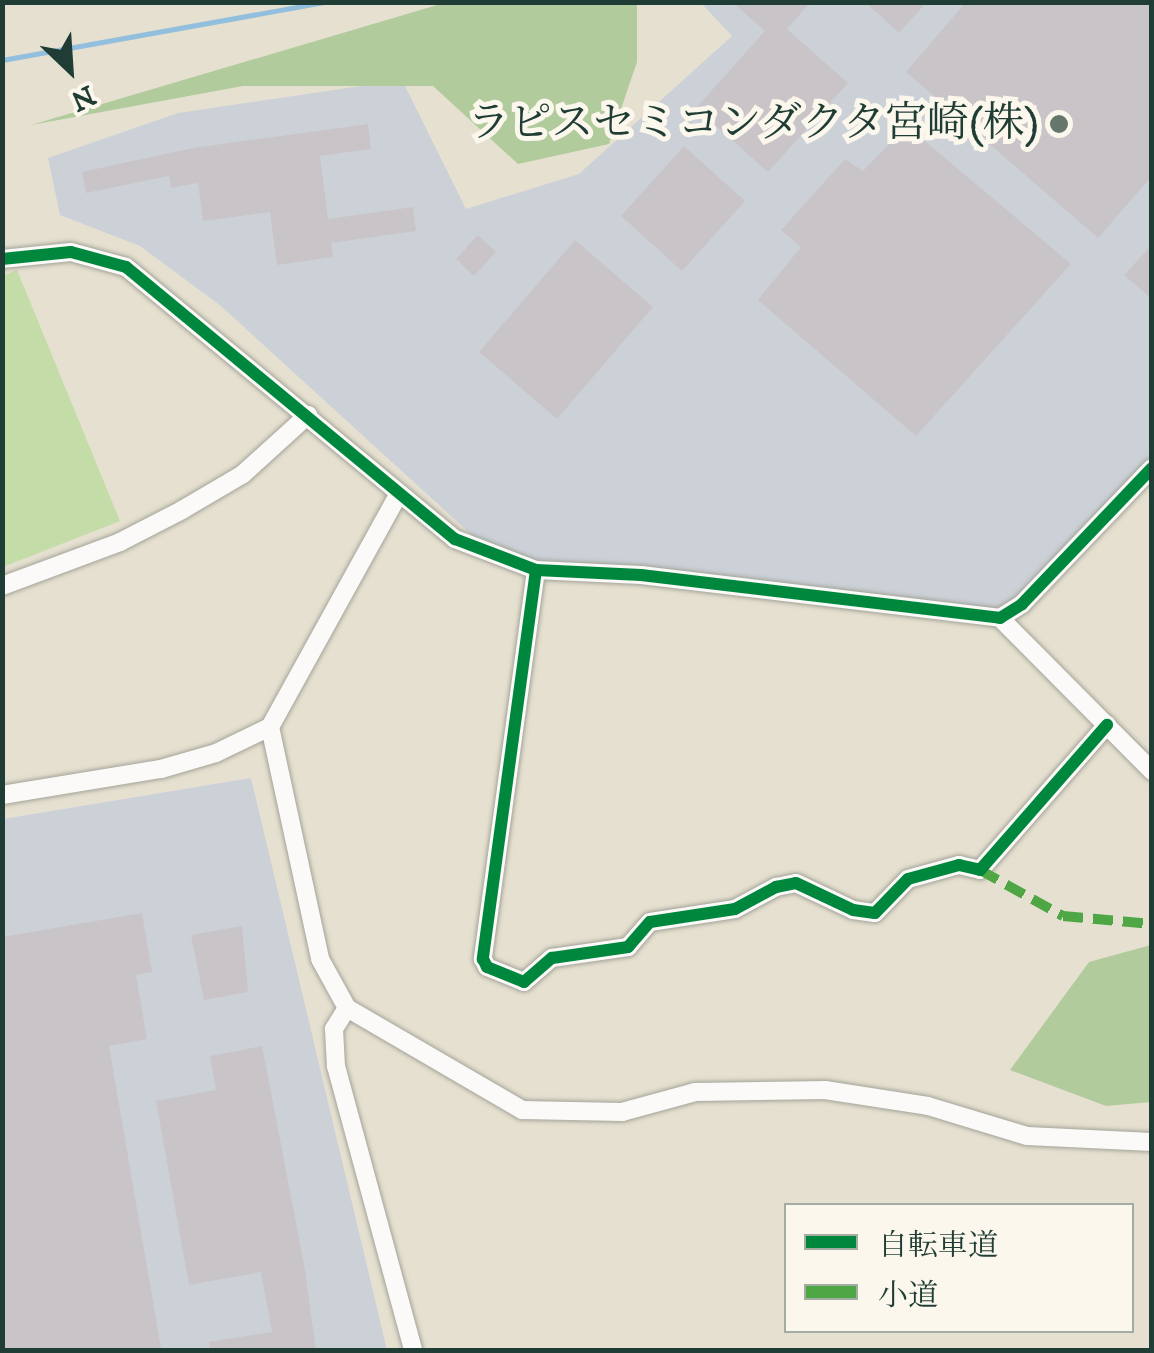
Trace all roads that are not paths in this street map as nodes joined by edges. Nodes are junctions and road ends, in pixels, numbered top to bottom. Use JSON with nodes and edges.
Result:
{"nodes":[{"id":1,"x":2,"y":259,"type":"edge"},
{"id":2,"x":308,"y":415,"type":"junction"},
{"id":3,"x":1152,"y":468,"type":"edge"},
{"id":4,"x":399,"y":493,"type":"junction"},
{"id":5,"x":536,"y":570,"type":"junction"},
{"id":6,"x":2,"y":586,"type":"edge"},
{"id":7,"x":1000,"y":618,"type":"junction"},
{"id":8,"x":1107,"y":725,"type":"junction"},
{"id":9,"x":270,"y":727,"type":"junction"},
{"id":10,"x":1152,"y":771,"type":"edge"},
{"id":11,"x":2,"y":795,"type":"edge"},
{"id":12,"x":348,"y":1008,"type":"junction"},
{"id":13,"x":1152,"y":1142,"type":"edge"},
{"id":14,"x":414,"y":1350,"type":"edge"}],
"edges":[{"from":1,"to":2,"type":"street"},
{"from":2,"to":4,"type":"street"},
{"from":2,"to":6,"type":"street"},
{"from":3,"to":7,"type":"street"},
{"from":4,"to":5,"type":"street"},
{"from":4,"to":9,"type":"street"},
{"from":5,"to":7,"type":"street"},
{"from":5,"to":8,"type":"street"},
{"from":7,"to":8,"type":"street"},
{"from":8,"to":10,"type":"street"},
{"from":9,"to":11,"type":"street"},
{"from":9,"to":12,"type":"street"},
{"from":12,"to":13,"type":"street"},
{"from":12,"to":14,"type":"street"}]}
